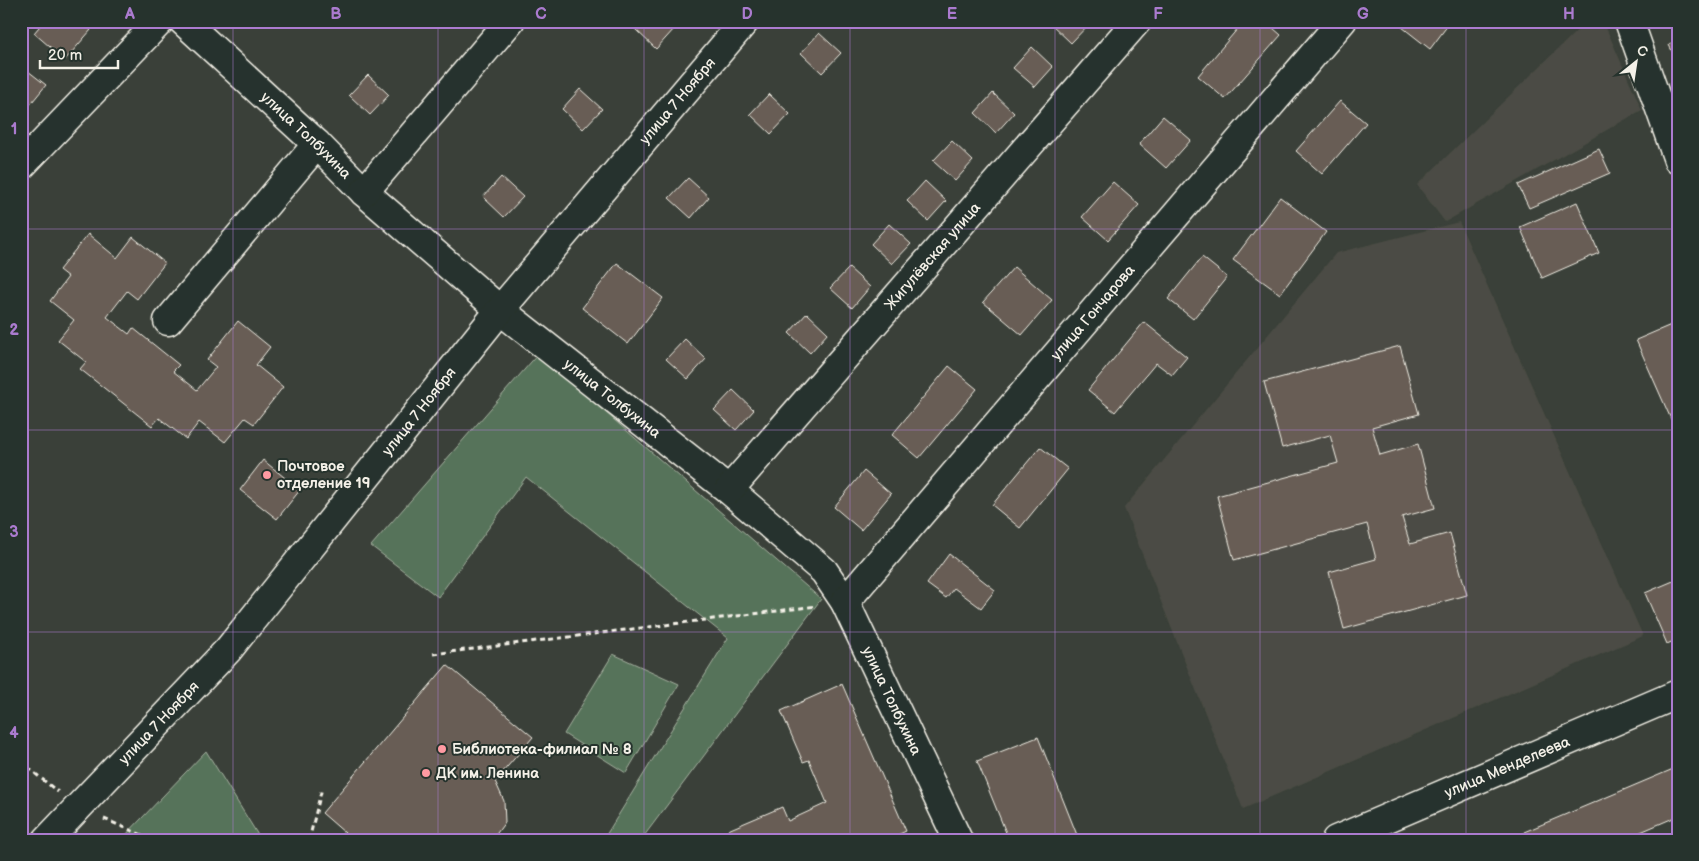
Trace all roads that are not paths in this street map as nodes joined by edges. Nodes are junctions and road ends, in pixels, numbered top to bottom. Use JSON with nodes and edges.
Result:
{"nodes":[{"id":1,"x":160,"y":21,"type":"edge"},
{"id":2,"x":183,"y":21,"type":"edge"},
{"id":3,"x":510,"y":21,"type":"edge"},
{"id":4,"x":745,"y":21,"type":"edge"},
{"id":5,"x":1136,"y":21,"type":"edge"},
{"id":6,"x":1342,"y":21,"type":"edge"},
{"id":7,"x":1629,"y":21,"type":"edge"},
{"id":8,"x":318,"y":144,"type":"junction"},
{"id":9,"x":1678,"y":160,"type":"edge"},
{"id":10,"x":21,"y":166,"type":"edge"},
{"id":11,"x":364,"y":192,"type":"junction"},
{"id":12,"x":500,"y":310,"type":"junction"},
{"id":13,"x":168,"y":321,"type":"dead end"},
{"id":14,"x":729,"y":490,"type":"junction"},
{"id":15,"x":845,"y":602,"type":"junction"},
{"id":16,"x":1678,"y":694,"type":"edge"},
{"id":17,"x":47,"y":840,"type":"edge"},
{"id":18,"x":958,"y":840,"type":"edge"},
{"id":19,"x":1336,"y":840,"type":"edge"}],
"edges":[{"from":1,"to":10,"type":"street"},
{"from":2,"to":8,"type":"street","name":"улица Толбухина"},
{"from":3,"to":11,"type":"street"},
{"from":4,"to":12,"type":"street","name":"улица 7 Ноября"},
{"from":5,"to":14,"type":"street","name":"Жигулёвская улица"},
{"from":6,"to":15,"type":"street","name":"улица Гончарова"},
{"from":7,"to":9,"type":"street"},
{"from":8,"to":11,"type":"street","name":"улица Толбухина"},
{"from":8,"to":13,"type":"street"},
{"from":11,"to":12,"type":"street","name":"улица Толбухина"},
{"from":12,"to":14,"type":"street","name":"улица Толбухина"},
{"from":12,"to":17,"type":"street","name":"улица 7 Ноября"},
{"from":14,"to":15,"type":"street","name":"улица Толбухина"},
{"from":15,"to":18,"type":"street","name":"улица Толбухина"},
{"from":16,"to":19,"type":"street","name":"улица Менделеева"}]}
